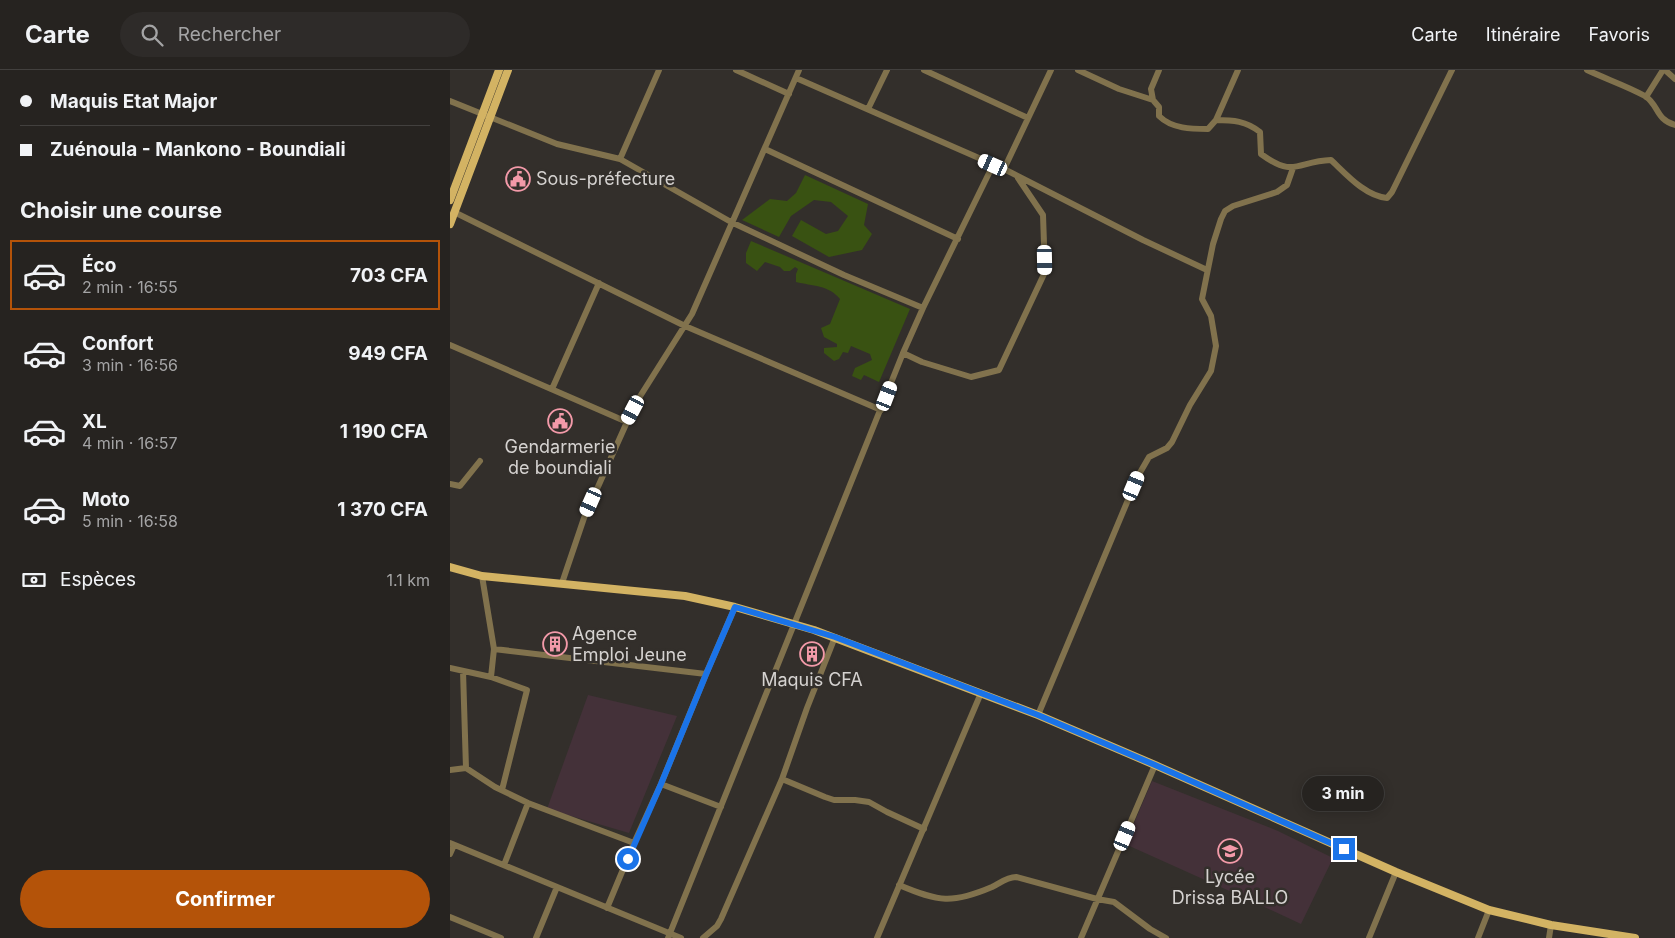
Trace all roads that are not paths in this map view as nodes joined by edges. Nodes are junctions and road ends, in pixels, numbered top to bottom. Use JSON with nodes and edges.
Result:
{"nodes":[{"id":1,"x":499,"y":70,"type":"edge"},
{"id":2,"x":508,"y":70,"type":"edge"},
{"id":3,"x":658,"y":70,"type":"edge"},
{"id":4,"x":736,"y":70,"type":"edge"},
{"id":5,"x":799,"y":70,"type":"edge"},
{"id":6,"x":887,"y":70,"type":"edge"},
{"id":7,"x":924,"y":70,"type":"edge"},
{"id":8,"x":1051,"y":70,"type":"edge"},
{"id":9,"x":1078,"y":70,"type":"edge"},
{"id":10,"x":1159,"y":70,"type":"edge"},
{"id":11,"x":1238,"y":70,"type":"edge"},
{"id":12,"x":1452,"y":70,"type":"edge"},
{"id":13,"x":1587,"y":70,"type":"edge"},
{"id":14,"x":1664,"y":70,"type":"edge"},
{"id":15,"x":796,"y":78,"type":"junction"},
{"id":16,"x":1675,"y":79,"type":"edge"},
{"id":17,"x":789,"y":94,"type":"junction"},
{"id":18,"x":1646,"y":97,"type":"junction"},
{"id":19,"x":1152,"y":100,"type":"junction"},
{"id":20,"x":450,"y":101,"type":"edge"},
{"id":21,"x":868,"y":109,"type":"junction"},
{"id":22,"x":486,"y":116,"type":"junction"},
{"id":23,"x":1028,"y":118,"type":"junction"},
{"id":24,"x":1216,"y":120,"type":"junction"},
{"id":25,"x":1675,"y":125,"type":"edge"},
{"id":26,"x":765,"y":150,"type":"junction"},
{"id":27,"x":620,"y":159,"type":"junction"},
{"id":28,"x":993,"y":165,"type":"junction"},
{"id":29,"x":1293,"y":168,"type":"junction"},
{"id":30,"x":1004,"y":169,"type":"junction"},
{"id":31,"x":1017,"y":177,"type":"junction"},
{"id":32,"x":453,"y":196,"type":"edge"},
{"id":33,"x":454,"y":212,"type":"junction"},
{"id":34,"x":731,"y":222,"type":"junction"},
{"id":35,"x":450,"y":224,"type":"edge"},
{"id":36,"x":958,"y":239,"type":"junction"},
{"id":37,"x":1207,"y":270,"type":"junction"},
{"id":38,"x":599,"y":283,"type":"junction"},
{"id":39,"x":923,"y":308,"type":"junction"},
{"id":40,"x":684,"y":326,"type":"junction"},
{"id":41,"x":450,"y":345,"type":"edge"},
{"id":42,"x":903,"y":353,"type":"junction"},
{"id":43,"x":552,"y":389,"type":"junction"},
{"id":44,"x":881,"y":410,"type":"junction"},
{"id":45,"x":627,"y":422,"type":"junction"},
{"id":46,"x":480,"y":462,"type":"dead end"},
{"id":47,"x":450,"y":484,"type":"edge"},
{"id":48,"x":450,"y":568,"type":"edge"},
{"id":49,"x":482,"y":576,"type":"junction"},
{"id":50,"x":562,"y":583,"type":"junction"},
{"id":51,"x":735,"y":607,"type":"junction"},
{"id":52,"x":793,"y":624,"type":"junction"},
{"id":53,"x":835,"y":637,"type":"junction"},
{"id":54,"x":494,"y":649,"type":"junction"},
{"id":55,"x":450,"y":668,"type":"edge"},
{"id":56,"x":463,"y":671,"type":"junction"},
{"id":57,"x":706,"y":674,"type":"junction"},
{"id":58,"x":491,"y":677,"type":"junction"},
{"id":59,"x":981,"y":693,"type":"junction"},
{"id":60,"x":1038,"y":715,"type":"junction"},
{"id":61,"x":1155,"y":765,"type":"junction"},
{"id":62,"x":466,"y":768,"type":"junction"},
{"id":63,"x":450,"y":770,"type":"edge"},
{"id":64,"x":782,"y":779,"type":"junction"},
{"id":65,"x":661,"y":784,"type":"junction"},
{"id":66,"x":502,"y":790,"type":"junction"},
{"id":67,"x":528,"y":803,"type":"junction"},
{"id":68,"x":721,"y":807,"type":"junction"},
{"id":69,"x":924,"y":829,"type":"junction"},
{"id":70,"x":634,"y":843,"type":"junction"},
{"id":71,"x":452,"y":844,"type":"edge"},
{"id":72,"x":450,"y":854,"type":"edge"},
{"id":73,"x":504,"y":865,"type":"junction"},
{"id":74,"x":1396,"y":872,"type":"junction"},
{"id":75,"x":900,"y":885,"type":"junction"},
{"id":76,"x":557,"y":887,"type":"junction"},
{"id":77,"x":1097,"y":899,"type":"junction"},
{"id":78,"x":607,"y":908,"type":"junction"},
{"id":79,"x":1489,"y":910,"type":"junction"},
{"id":80,"x":450,"y":917,"type":"edge"},
{"id":81,"x":1551,"y":925,"type":"junction"},
{"id":82,"x":669,"y":936,"type":"edge"},
{"id":83,"x":501,"y":938,"type":"edge"},
{"id":84,"x":536,"y":938,"type":"edge"},
{"id":85,"x":681,"y":938,"type":"edge"},
{"id":86,"x":703,"y":938,"type":"edge"},
{"id":87,"x":877,"y":938,"type":"edge"},
{"id":88,"x":1081,"y":938,"type":"edge"},
{"id":89,"x":1166,"y":938,"type":"edge"},
{"id":90,"x":1368,"y":938,"type":"edge"},
{"id":91,"x":1478,"y":938,"type":"edge"},
{"id":92,"x":1548,"y":938,"type":"edge"},
{"id":93,"x":1635,"y":938,"type":"edge"}],
"edges":[{"from":1,"to":22,"type":"main road"},
{"from":2,"to":22,"type":"main road"},
{"from":3,"to":27,"type":"street"},
{"from":4,"to":17,"type":"street"},
{"from":5,"to":15,"type":"street"},
{"from":6,"to":21,"type":"street"},
{"from":7,"to":23,"type":"street"},
{"from":8,"to":23,"type":"street"},
{"from":9,"to":19,"type":"street"},
{"from":10,"to":19,"type":"street"},
{"from":11,"to":24,"type":"street"},
{"from":12,"to":29,"type":"street"},
{"from":13,"to":18,"type":"street"},
{"from":14,"to":16,"type":"street"},
{"from":14,"to":18,"type":"street"},
{"from":15,"to":17,"type":"street"},
{"from":15,"to":21,"type":"street"},
{"from":17,"to":26,"type":"street"},
{"from":18,"to":25,"type":"street"},
{"from":19,"to":24,"type":"street"},
{"from":20,"to":22,"type":"street"},
{"from":21,"to":28,"type":"street"},
{"from":22,"to":27,"type":"street"},
{"from":22,"to":32,"type":"main road"},
{"from":23,"to":30,"type":"street"},
{"from":24,"to":29,"type":"street"},
{"from":26,"to":34,"type":"street"},
{"from":26,"to":36,"type":"street"},
{"from":27,"to":34,"type":"street"},
{"from":28,"to":30,"type":"street"},
{"from":28,"to":36,"type":"street"},
{"from":29,"to":37,"type":"street"},
{"from":30,"to":31,"type":"street"},
{"from":31,"to":37,"type":"street"},
{"from":31,"to":42,"type":"street"},
{"from":32,"to":33,"type":"main road"},
{"from":33,"to":35,"type":"main road"},
{"from":33,"to":38,"type":"street"},
{"from":34,"to":39,"type":"street"},
{"from":34,"to":40,"type":"street"},
{"from":36,"to":39,"type":"street"},
{"from":37,"to":60,"type":"street"},
{"from":38,"to":40,"type":"street"},
{"from":38,"to":43,"type":"street"},
{"from":39,"to":42,"type":"street"},
{"from":40,"to":44,"type":"street"},
{"from":40,"to":45,"type":"street"},
{"from":41,"to":43,"type":"street"},
{"from":42,"to":44,"type":"street"},
{"from":43,"to":45,"type":"street"},
{"from":44,"to":52,"type":"street"},
{"from":45,"to":50,"type":"street"},
{"from":46,"to":47,"type":"street"},
{"from":48,"to":49,"type":"main road"},
{"from":49,"to":50,"type":"main road"},
{"from":49,"to":54,"type":"street"},
{"from":50,"to":51,"type":"main road"},
{"from":51,"to":52,"type":"main road"},
{"from":51,"to":57,"type":"street"},
{"from":52,"to":53,"type":"main road"},
{"from":52,"to":68,"type":"street"},
{"from":53,"to":59,"type":"main road"},
{"from":53,"to":64,"type":"street"},
{"from":54,"to":57,"type":"street"},
{"from":54,"to":58,"type":"street"},
{"from":55,"to":56,"type":"street"},
{"from":56,"to":58,"type":"street"},
{"from":56,"to":62,"type":"street"},
{"from":57,"to":65,"type":"street"},
{"from":58,"to":66,"type":"street"},
{"from":59,"to":60,"type":"main road"},
{"from":59,"to":69,"type":"street"},
{"from":60,"to":61,"type":"main road"},
{"from":61,"to":74,"type":"main road"},
{"from":61,"to":77,"type":"street"},
{"from":62,"to":63,"type":"street"},
{"from":62,"to":66,"type":"street"},
{"from":64,"to":69,"type":"street"},
{"from":64,"to":86,"type":"street"},
{"from":65,"to":68,"type":"street"},
{"from":65,"to":70,"type":"street"},
{"from":66,"to":67,"type":"street"},
{"from":67,"to":70,"type":"street"},
{"from":67,"to":73,"type":"street"},
{"from":68,"to":82,"type":"street"},
{"from":69,"to":75,"type":"street"},
{"from":70,"to":78,"type":"street"},
{"from":71,"to":72,"type":"street"},
{"from":71,"to":73,"type":"street"},
{"from":73,"to":76,"type":"street"},
{"from":74,"to":79,"type":"main road"},
{"from":74,"to":90,"type":"street"},
{"from":75,"to":77,"type":"street"},
{"from":75,"to":87,"type":"street"},
{"from":76,"to":78,"type":"street"},
{"from":76,"to":84,"type":"street"},
{"from":77,"to":88,"type":"street"},
{"from":77,"to":89,"type":"street"},
{"from":78,"to":82,"type":"street"},
{"from":79,"to":81,"type":"main road"},
{"from":79,"to":91,"type":"street"},
{"from":80,"to":83,"type":"street"},
{"from":81,"to":92,"type":"street"},
{"from":81,"to":93,"type":"main road"},
{"from":82,"to":85,"type":"street"}]}
